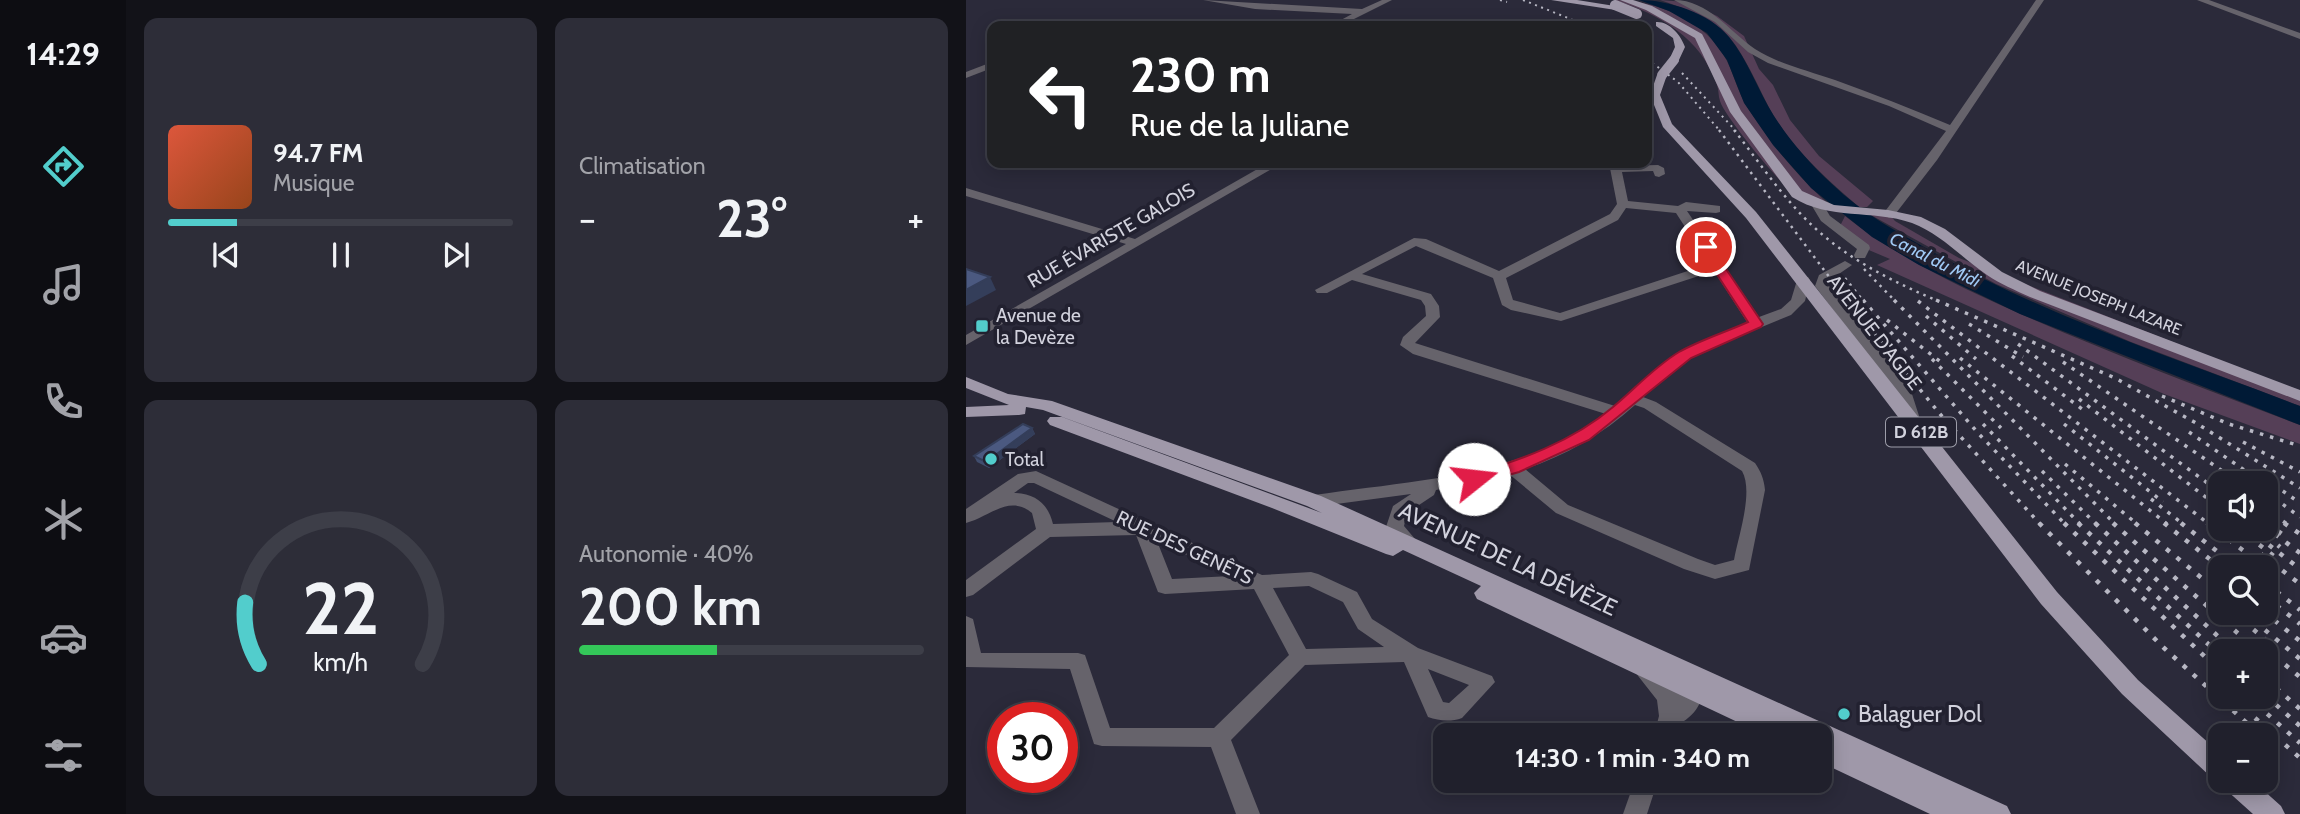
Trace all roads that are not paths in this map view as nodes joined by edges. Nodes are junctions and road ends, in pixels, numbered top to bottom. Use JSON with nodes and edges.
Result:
{"nodes":[{"id":1,"x":1206,"y":0,"type":"edge"},
{"id":2,"x":1388,"y":0,"type":"edge"},
{"id":3,"x":1558,"y":0,"type":"edge"},
{"id":4,"x":1600,"y":0,"type":"edge"},
{"id":5,"x":1678,"y":0,"type":"edge"},
{"id":6,"x":2039,"y":0,"type":"edge"},
{"id":7,"x":2201,"y":0,"type":"edge"},
{"id":8,"x":1620,"y":2,"type":"edge"},
{"id":9,"x":1365,"y":12,"type":"junction"},
{"id":10,"x":1659,"y":13,"type":"junction"},
{"id":11,"x":1345,"y":21,"type":"edge"},
{"id":12,"x":1651,"y":21,"type":"edge"},
{"id":13,"x":1652,"y":22,"type":"edge"},
{"id":14,"x":2300,"y":36,"type":"edge"},
{"id":15,"x":987,"y":67,"type":"edge"},
{"id":16,"x":967,"y":74,"type":"edge"},
{"id":17,"x":987,"y":78,"type":"edge"},
{"id":18,"x":1951,"y":129,"type":"junction"},
{"id":19,"x":1267,"y":168,"type":"edge"},
{"id":20,"x":1615,"y":168,"type":"edge"},
{"id":21,"x":1652,"y":168,"type":"edge"},
{"id":22,"x":1659,"y":174,"type":"dead end"},
{"id":23,"x":966,"y":192,"type":"edge"},
{"id":24,"x":1623,"y":204,"type":"junction"},
{"id":25,"x":1823,"y":207,"type":"junction"},
{"id":26,"x":1716,"y":209,"type":"dead end"},
{"id":27,"x":1680,"y":210,"type":"junction"},
{"id":28,"x":1884,"y":213,"type":"junction"},
{"id":29,"x":1136,"y":243,"type":"junction"},
{"id":30,"x":1862,"y":251,"type":"dead end"},
{"id":31,"x":1717,"y":265,"type":"junction"},
{"id":32,"x":1845,"y":265,"type":"dead end"},
{"id":33,"x":1351,"y":275,"type":"junction"},
{"id":34,"x":1499,"y":276,"type":"junction"},
{"id":35,"x":1802,"y":280,"type":"junction"},
{"id":36,"x":1322,"y":290,"type":"dead end"},
{"id":37,"x":1756,"y":324,"type":"junction"},
{"id":38,"x":966,"y":341,"type":"edge"},
{"id":39,"x":974,"y":385,"type":"edge"},
{"id":40,"x":2300,"y":396,"type":"edge"},
{"id":41,"x":1632,"y":399,"type":"junction"},
{"id":42,"x":967,"y":412,"type":"edge"},
{"id":43,"x":1618,"y":412,"type":"junction"},
{"id":44,"x":1912,"y":419,"type":"junction"},
{"id":45,"x":1513,"y":468,"type":"junction"},
{"id":46,"x":1453,"y":483,"type":"junction"},
{"id":47,"x":1371,"y":494,"type":"junction"},
{"id":48,"x":1314,"y":501,"type":"junction"},
{"id":49,"x":987,"y":503,"type":"junction"},
{"id":50,"x":1279,"y":503,"type":"junction"},
{"id":51,"x":966,"y":517,"type":"edge"},
{"id":52,"x":1393,"y":523,"type":"junction"},
{"id":53,"x":1143,"y":528,"type":"junction"},
{"id":54,"x":1046,"y":530,"type":"junction"},
{"id":55,"x":1261,"y":582,"type":"junction"},
{"id":56,"x":966,"y":590,"type":"edge"},
{"id":57,"x":966,"y":624,"type":"edge"},
{"id":58,"x":1596,"y":631,"type":"junction"},
{"id":59,"x":1300,"y":657,"type":"junction"},
{"id":60,"x":969,"y":663,"type":"edge"},
{"id":61,"x":1680,"y":704,"type":"edge"},
{"id":62,"x":1762,"y":723,"type":"edge"},
{"id":63,"x":1776,"y":723,"type":"edge"},
{"id":64,"x":1219,"y":738,"type":"junction"},
{"id":65,"x":1832,"y":747,"type":"edge"},
{"id":66,"x":1832,"y":756,"type":"edge"},
{"id":67,"x":2208,"y":758,"type":"edge"},
{"id":68,"x":1642,"y":793,"type":"edge"},
{"id":69,"x":2248,"y":793,"type":"edge"},
{"id":70,"x":1248,"y":814,"type":"edge"},
{"id":71,"x":1635,"y":814,"type":"edge"},
{"id":72,"x":1957,"y":814,"type":"edge"},
{"id":73,"x":1998,"y":814,"type":"edge"},
{"id":74,"x":2272,"y":814,"type":"edge"}],
"edges":[{"from":1,"to":9,"type":"street"},
{"from":2,"to":9,"type":"street"},
{"from":3,"to":10,"type":"main road"},
{"from":4,"to":8,"type":"main road","name":"AVENUE D'AGDE","number":"D 612B"},
{"from":5,"to":18,"type":"street"},
{"from":6,"to":18,"type":"street"},
{"from":7,"to":14,"type":"street"},
{"from":8,"to":10,"type":"main road"},
{"from":8,"to":12,"type":"main road","name":"AVENUE D'AGDE","number":"D 612B","bridge":true},
{"from":9,"to":11,"type":"street"},
{"from":10,"to":25,"type":"main road"},
{"from":13,"to":35,"type":"main road","name":"AVENUE D'AGDE","number":"D 612B","bridge":true},
{"from":15,"to":16,"type":"street"},
{"from":16,"to":17,"type":"street"},
{"from":18,"to":28,"type":"street"},
{"from":19,"to":29,"type":"street","name":"RUE ÉVARISTE GALOIS"},
{"from":20,"to":24,"type":"street"},
{"from":21,"to":22,"type":"street"},
{"from":23,"to":29,"type":"street"},
{"from":24,"to":27,"type":"street"},
{"from":24,"to":34,"type":"street"},
{"from":25,"to":28,"type":"main road","name":"AVENUE JOSEPH LAZARE"},
{"from":25,"to":30,"type":"street"},
{"from":26,"to":27,"type":"street"},
{"from":27,"to":31,"type":"street"},
{"from":28,"to":40,"type":"main road","name":"AVENUE JOSEPH LAZARE"},
{"from":29,"to":38,"type":"street","name":"RUE ÉVARISTE GALOIS"},
{"from":31,"to":34,"type":"street"},
{"from":31,"to":37,"type":"street"},
{"from":32,"to":44,"type":"street"},
{"from":33,"to":34,"type":"street"},
{"from":33,"to":36,"type":"street"},
{"from":33,"to":43,"type":"street"},
{"from":35,"to":37,"type":"street"},
{"from":35,"to":44,"type":"main road","name":"AVENUE D'AGDE","number":"D 612B"},
{"from":37,"to":41,"type":"street"},
{"from":39,"to":42,"type":"main road"},
{"from":39,"to":48,"type":"main road","name":"AVENUE DE LA DÉVÈZE"},
{"from":41,"to":43,"type":"street"},
{"from":41,"to":45,"type":"street"},
{"from":42,"to":50,"type":"main road","name":"AVENUE DE LA DÉVÈZE"},
{"from":43,"to":45,"type":"street"},
{"from":44,"to":67,"type":"main road","name":"AVENUE D'AGDE","number":"D 612B"},
{"from":45,"to":46,"type":"street"},
{"from":46,"to":47,"type":"street"},
{"from":46,"to":52,"type":"street"},
{"from":47,"to":48,"type":"street"},
{"from":47,"to":52,"type":"street"},
{"from":48,"to":52,"type":"main road","name":"AVENUE DE LA DÉVÈZE"},
{"from":49,"to":51,"type":"street"},
{"from":49,"to":53,"type":"street","name":"RUE DES GENÊTS"},
{"from":49,"to":54,"type":"street"},
{"from":50,"to":52,"type":"street"},
{"from":50,"to":61,"type":"main road","name":"AVENUE DE LA DÉVÈZE"},
{"from":52,"to":58,"type":"main road","name":"AVENUE DE LA DÉVÈZE"},
{"from":53,"to":54,"type":"street"},
{"from":53,"to":55,"type":"street","name":"RUE DES GENÊTS"},
{"from":53,"to":55,"type":"street"},
{"from":54,"to":56,"type":"street"},
{"from":55,"to":59,"type":"street"},
{"from":55,"to":59,"type":"street","name":"RUE DES GENÊTS"},
{"from":57,"to":60,"type":"street"},
{"from":58,"to":61,"type":"street"},
{"from":58,"to":63,"type":"main road","name":"AVENUE DE LA DÉVÈZE"},
{"from":59,"to":64,"type":"street"},
{"from":60,"to":64,"type":"street"},
{"from":61,"to":62,"type":"main road","name":"AVENUE DE LA DÉVÈZE"},
{"from":64,"to":70,"type":"street"},
{"from":65,"to":73,"type":"main road","name":"AVENUE DE LA DÉVÈZE"},
{"from":66,"to":72,"type":"main road"},
{"from":68,"to":71,"type":"street"},
{"from":69,"to":74,"type":"main road"}]}
